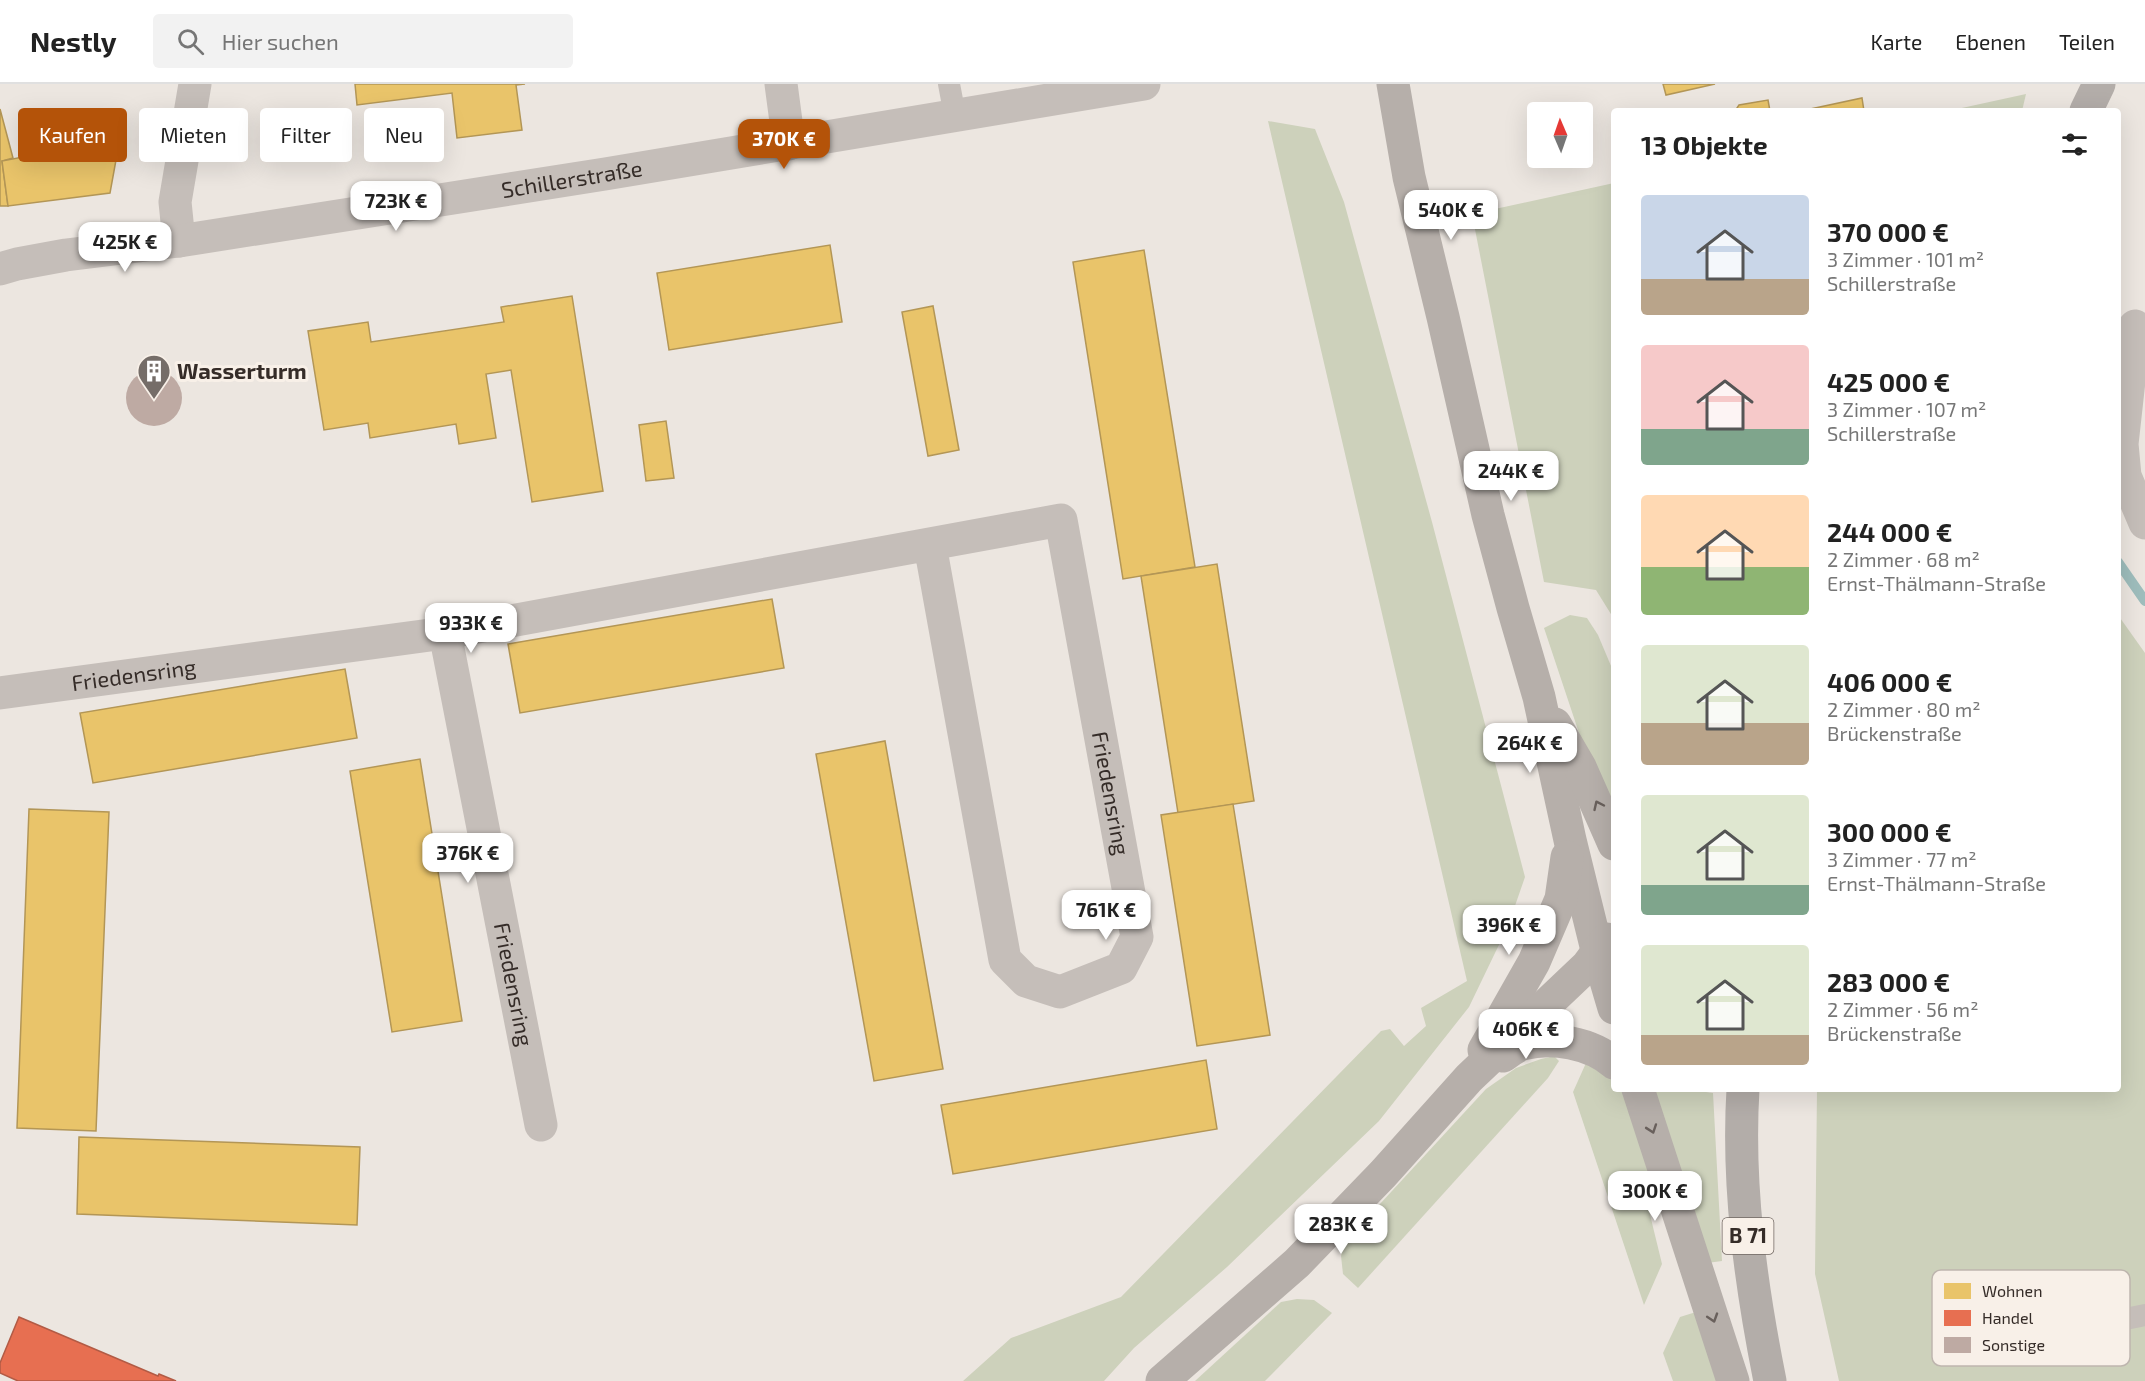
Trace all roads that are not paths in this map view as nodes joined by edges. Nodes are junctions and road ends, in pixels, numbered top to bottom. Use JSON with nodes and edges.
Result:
{"nodes":[{"id":1,"x":195,"y":84,"type":"edge"},
{"id":2,"x":781,"y":84,"type":"edge"},
{"id":3,"x":949,"y":84,"type":"edge"},
{"id":4,"x":1144,"y":84,"type":"edge"},
{"id":5,"x":1393,"y":84,"type":"edge"},
{"id":6,"x":2076,"y":84,"type":"edge"},
{"id":7,"x":2099,"y":84,"type":"edge"},
{"id":8,"x":2077,"y":108,"type":"edge"},
{"id":9,"x":2087,"y":108,"type":"edge"},
{"id":10,"x":955,"y":116,"type":"junction"},
{"id":11,"x":789,"y":144,"type":"junction"},
{"id":12,"x":178,"y":241,"type":"junction"},
{"id":13,"x":0,"y":269,"type":"edge"},
{"id":14,"x":2135,"y":326,"type":"dead end"},
{"id":15,"x":2145,"y":523,"type":"edge"},
{"id":16,"x":930,"y":545,"type":"junction"},
{"id":17,"x":445,"y":633,"type":"junction"},
{"id":18,"x":0,"y":693,"type":"edge"},
{"id":19,"x":1539,"y":697,"type":"junction"},
{"id":20,"x":1611,"y":837,"type":"edge"},
{"id":21,"x":1570,"y":840,"type":"junction"},
{"id":22,"x":1600,"y":949,"type":"edge"},
{"id":23,"x":1611,"y":995,"type":"edge"},
{"id":24,"x":1611,"y":1061,"type":"edge"},
{"id":25,"x":1468,"y":1078,"type":"junction"},
{"id":26,"x":1639,"y":1092,"type":"edge"},
{"id":27,"x":1743,"y":1092,"type":"edge"},
{"id":28,"x":541,"y":1125,"type":"dead end"},
{"id":29,"x":2145,"y":1316,"type":"edge"},
{"id":30,"x":2130,"y":1319,"type":"edge"},
{"id":31,"x":1162,"y":1381,"type":"edge"},
{"id":32,"x":1733,"y":1381,"type":"edge"},
{"id":33,"x":1770,"y":1381,"type":"edge"}],
"edges":[{"from":1,"to":12,"type":"street"},
{"from":2,"to":11,"type":"street"},
{"from":3,"to":10,"type":"lane"},
{"from":4,"to":10,"type":"street","name":"Schillerstraße"},
{"from":5,"to":19,"type":"main road"},
{"from":6,"to":8,"type":"main road"},
{"from":7,"to":9,"type":"main road"},
{"from":10,"to":11,"type":"street","name":"Schillerstraße"},
{"from":11,"to":12,"type":"street","name":"Schillerstraße"},
{"from":12,"to":13,"type":"street","name":"Schillerstraße"},
{"from":14,"to":15,"type":"street"},
{"from":16,"to":16,"type":"street","name":"Friedensring"},
{"from":16,"to":17,"type":"street","name":"Friedensring"},
{"from":17,"to":18,"type":"street","name":"Friedensring"},
{"from":17,"to":28,"type":"street","name":"Friedensring"},
{"from":20,"to":19,"type":"main road","one_way":true},
{"from":19,"to":21,"type":"main road"},
{"from":21,"to":22,"type":"main road"},
{"from":21,"to":25,"type":"main road"},
{"from":22,"to":23,"type":"main road"},
{"from":22,"to":25,"type":"main road"},
{"from":24,"to":25,"type":"main road"},
{"from":25,"to":31,"type":"main road"},
{"from":26,"to":32,"type":"main road","one_way":true},
{"from":27,"to":33,"type":"main road","number":"B 71"},
{"from":29,"to":30,"type":"lane"}]}
